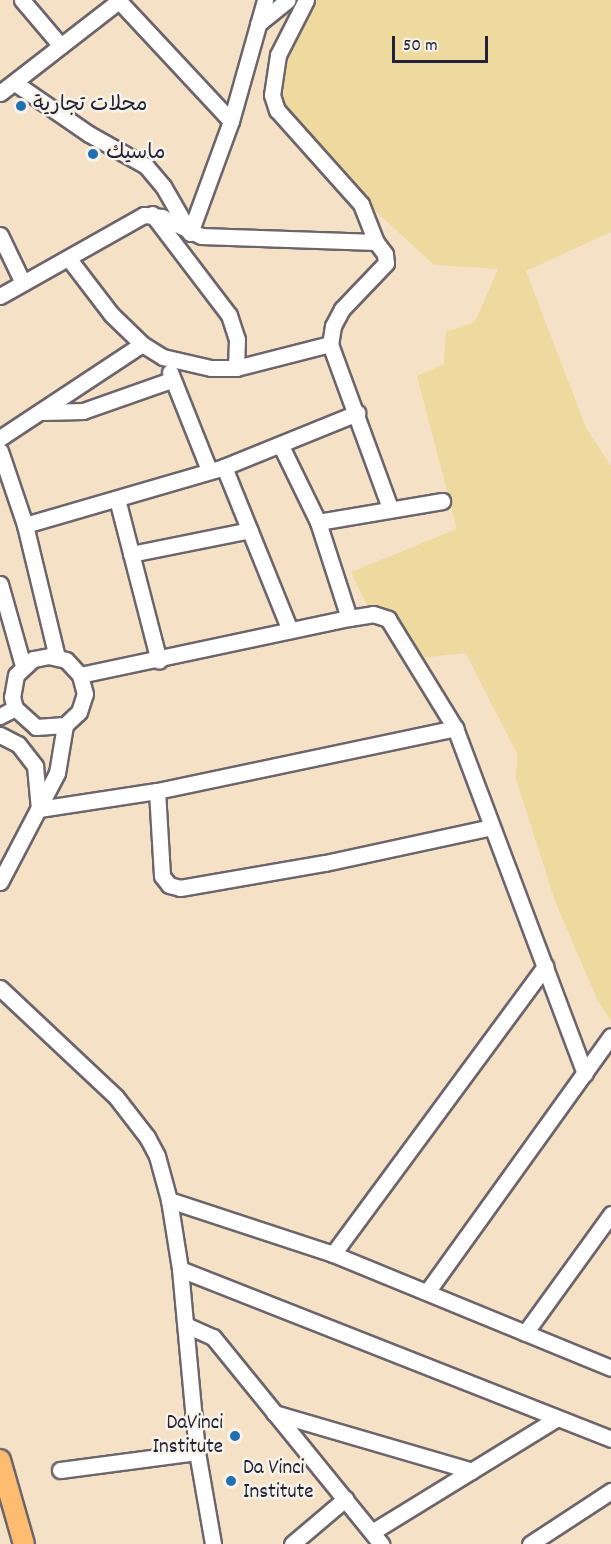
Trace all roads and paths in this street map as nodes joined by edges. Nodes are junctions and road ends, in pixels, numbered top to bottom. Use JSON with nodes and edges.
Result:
{"nodes":[{"id":1,"x":22,"y":0,"type":"edge"},
{"id":2,"x":265,"y":0,"type":"edge"},
{"id":3,"x":288,"y":0,"type":"edge"},
{"id":4,"x":306,"y":0,"type":"edge"},
{"id":5,"x":120,"y":1,"type":"edge"},
{"id":6,"x":258,"y":24,"type":"junction"},
{"id":7,"x":61,"y":46,"type":"junction"},
{"id":8,"x":15,"y":83,"type":"junction"},
{"id":9,"x":0,"y":93,"type":"edge"},
{"id":10,"x":231,"y":121,"type":"junction"},
{"id":11,"x":152,"y":214,"type":"junction"},
{"id":12,"x":190,"y":233,"type":"junction"},
{"id":13,"x":0,"y":235,"type":"edge"},
{"id":14,"x":376,"y":242,"type":"junction"},
{"id":15,"x":69,"y":258,"type":"junction"},
{"id":16,"x":23,"y":283,"type":"junction"},
{"id":17,"x":0,"y":296,"type":"edge"},
{"id":18,"x":142,"y":344,"type":"junction"},
{"id":19,"x":330,"y":344,"type":"junction"},
{"id":20,"x":163,"y":357,"type":"junction"},
{"id":21,"x":236,"y":369,"type":"junction"},
{"id":22,"x":171,"y":380,"type":"junction"},
{"id":23,"x":43,"y":412,"type":"junction"},
{"id":24,"x":357,"y":413,"type":"junction"},
{"id":25,"x":0,"y":438,"type":"edge"},
{"id":26,"x":281,"y":446,"type":"junction"},
{"id":27,"x":0,"y":451,"type":"edge"},
{"id":28,"x":216,"y":468,"type":"junction"},
{"id":29,"x":117,"y":499,"type":"junction"},
{"id":30,"x":442,"y":501,"type":"dead end"},
{"id":31,"x":390,"y":508,"type":"junction"},
{"id":32,"x":318,"y":522,"type":"junction"},
{"id":33,"x":26,"y":525,"type":"junction"},
{"id":34,"x":249,"y":530,"type":"junction"},
{"id":35,"x":131,"y":554,"type":"junction"},
{"id":36,"x":0,"y":584,"type":"edge"},
{"id":37,"x":349,"y":618,"type":"junction"},
{"id":38,"x":290,"y":630,"type":"junction"},
{"id":39,"x":57,"y":657,"type":"junction"},
{"id":40,"x":159,"y":661,"type":"junction"},
{"id":41,"x":23,"y":666,"type":"junction"},
{"id":42,"x":81,"y":675,"type":"junction"},
{"id":43,"x":15,"y":708,"type":"junction"},
{"id":44,"x":0,"y":716,"type":"edge"},
{"id":45,"x":65,"y":725,"type":"junction"},
{"id":46,"x":455,"y":728,"type":"junction"},
{"id":47,"x":0,"y":735,"type":"edge"},
{"id":48,"x":157,"y":791,"type":"junction"},
{"id":49,"x":39,"y":809,"type":"junction"},
{"id":50,"x":491,"y":827,"type":"junction"},
{"id":51,"x":0,"y":882,"type":"edge"},
{"id":52,"x":545,"y":966,"type":"junction"},
{"id":53,"x":0,"y":988,"type":"edge"},
{"id":54,"x":611,"y":1036,"type":"edge"},
{"id":55,"x":585,"y":1072,"type":"junction"},
{"id":56,"x":169,"y":1200,"type":"junction"},
{"id":57,"x":611,"y":1214,"type":"edge"},
{"id":58,"x":333,"y":1254,"type":"junction"},
{"id":59,"x":180,"y":1269,"type":"junction"},
{"id":60,"x":427,"y":1292,"type":"junction"},
{"id":61,"x":188,"y":1326,"type":"junction"},
{"id":62,"x":525,"y":1333,"type":"junction"},
{"id":63,"x":611,"y":1368,"type":"edge"},
{"id":64,"x":274,"y":1413,"type":"junction"},
{"id":65,"x":557,"y":1418,"type":"junction"},
{"id":66,"x":611,"y":1439,"type":"edge"},
{"id":67,"x":197,"y":1452,"type":"junction"},
{"id":68,"x":0,"y":1461,"type":"edge"},
{"id":69,"x":60,"y":1470,"type":"dead end"},
{"id":70,"x":472,"y":1471,"type":"junction"},
{"id":71,"x":611,"y":1491,"type":"edge"},
{"id":72,"x":345,"y":1499,"type":"junction"},
{"id":73,"x":376,"y":1538,"type":"edge"},
{"id":74,"x":24,"y":1544,"type":"edge"},
{"id":75,"x":213,"y":1544,"type":"edge"},
{"id":76,"x":292,"y":1544,"type":"edge"},
{"id":77,"x":530,"y":1544,"type":"edge"}],
"edges":[{"from":1,"to":7,"type":"street"},
{"from":2,"to":6,"type":"street"},
{"from":3,"to":6,"type":"street"},
{"from":4,"to":14,"type":"street"},
{"from":5,"to":7,"type":"street"},
{"from":5,"to":10,"type":"street"},
{"from":6,"to":10,"type":"street"},
{"from":7,"to":8,"type":"street"},
{"from":8,"to":9,"type":"street"},
{"from":8,"to":12,"type":"street"},
{"from":10,"to":12,"type":"street"},
{"from":11,"to":12,"type":"street"},
{"from":11,"to":15,"type":"street"},
{"from":11,"to":21,"type":"street"},
{"from":12,"to":14,"type":"street"},
{"from":13,"to":16,"type":"street"},
{"from":14,"to":19,"type":"street"},
{"from":15,"to":16,"type":"street"},
{"from":15,"to":18,"type":"street"},
{"from":16,"to":17,"type":"street"},
{"from":18,"to":20,"type":"street"},
{"from":18,"to":23,"type":"street"},
{"from":19,"to":21,"type":"street"},
{"from":19,"to":24,"type":"street"},
{"from":20,"to":21,"type":"street"},
{"from":20,"to":22,"type":"street"},
{"from":22,"to":23,"type":"street"},
{"from":22,"to":28,"type":"street"},
{"from":23,"to":25,"type":"street"},
{"from":24,"to":26,"type":"street"},
{"from":24,"to":31,"type":"street"},
{"from":26,"to":28,"type":"street"},
{"from":26,"to":32,"type":"street"},
{"from":27,"to":33,"type":"street"},
{"from":28,"to":29,"type":"street"},
{"from":28,"to":34,"type":"street"},
{"from":29,"to":33,"type":"street"},
{"from":29,"to":35,"type":"street"},
{"from":30,"to":31,"type":"street"},
{"from":31,"to":32,"type":"street"},
{"from":32,"to":37,"type":"street"},
{"from":33,"to":39,"type":"street"},
{"from":34,"to":35,"type":"street"},
{"from":34,"to":38,"type":"street"},
{"from":35,"to":40,"type":"street"},
{"from":36,"to":41,"type":"street"},
{"from":37,"to":38,"type":"street"},
{"from":37,"to":46,"type":"street"},
{"from":38,"to":40,"type":"street"},
{"from":39,"to":41,"type":"street"},
{"from":39,"to":42,"type":"street"},
{"from":40,"to":42,"type":"street"},
{"from":41,"to":43,"type":"street"},
{"from":42,"to":45,"type":"street"},
{"from":43,"to":44,"type":"street"},
{"from":43,"to":45,"type":"street"},
{"from":45,"to":49,"type":"street"},
{"from":46,"to":48,"type":"street"},
{"from":46,"to":50,"type":"street"},
{"from":47,"to":49,"type":"street"},
{"from":48,"to":49,"type":"street"},
{"from":48,"to":50,"type":"street"},
{"from":49,"to":51,"type":"street"},
{"from":50,"to":52,"type":"street"},
{"from":52,"to":55,"type":"street"},
{"from":52,"to":58,"type":"street"},
{"from":53,"to":56,"type":"street"},
{"from":54,"to":55,"type":"street"},
{"from":55,"to":60,"type":"street"},
{"from":56,"to":58,"type":"street"},
{"from":56,"to":59,"type":"street"},
{"from":57,"to":62,"type":"street"},
{"from":58,"to":60,"type":"street"},
{"from":59,"to":61,"type":"street"},
{"from":59,"to":65,"type":"street"},
{"from":60,"to":62,"type":"street"},
{"from":61,"to":64,"type":"street"},
{"from":61,"to":67,"type":"street"},
{"from":62,"to":63,"type":"street"},
{"from":64,"to":70,"type":"street"},
{"from":64,"to":72,"type":"street"},
{"from":65,"to":66,"type":"street"},
{"from":65,"to":70,"type":"street"},
{"from":67,"to":69,"type":"street"},
{"from":67,"to":75,"type":"street"},
{"from":68,"to":74,"type":"main road"},
{"from":70,"to":73,"type":"street"},
{"from":71,"to":77,"type":"street"},
{"from":72,"to":73,"type":"street"},
{"from":72,"to":76,"type":"street"}]}
